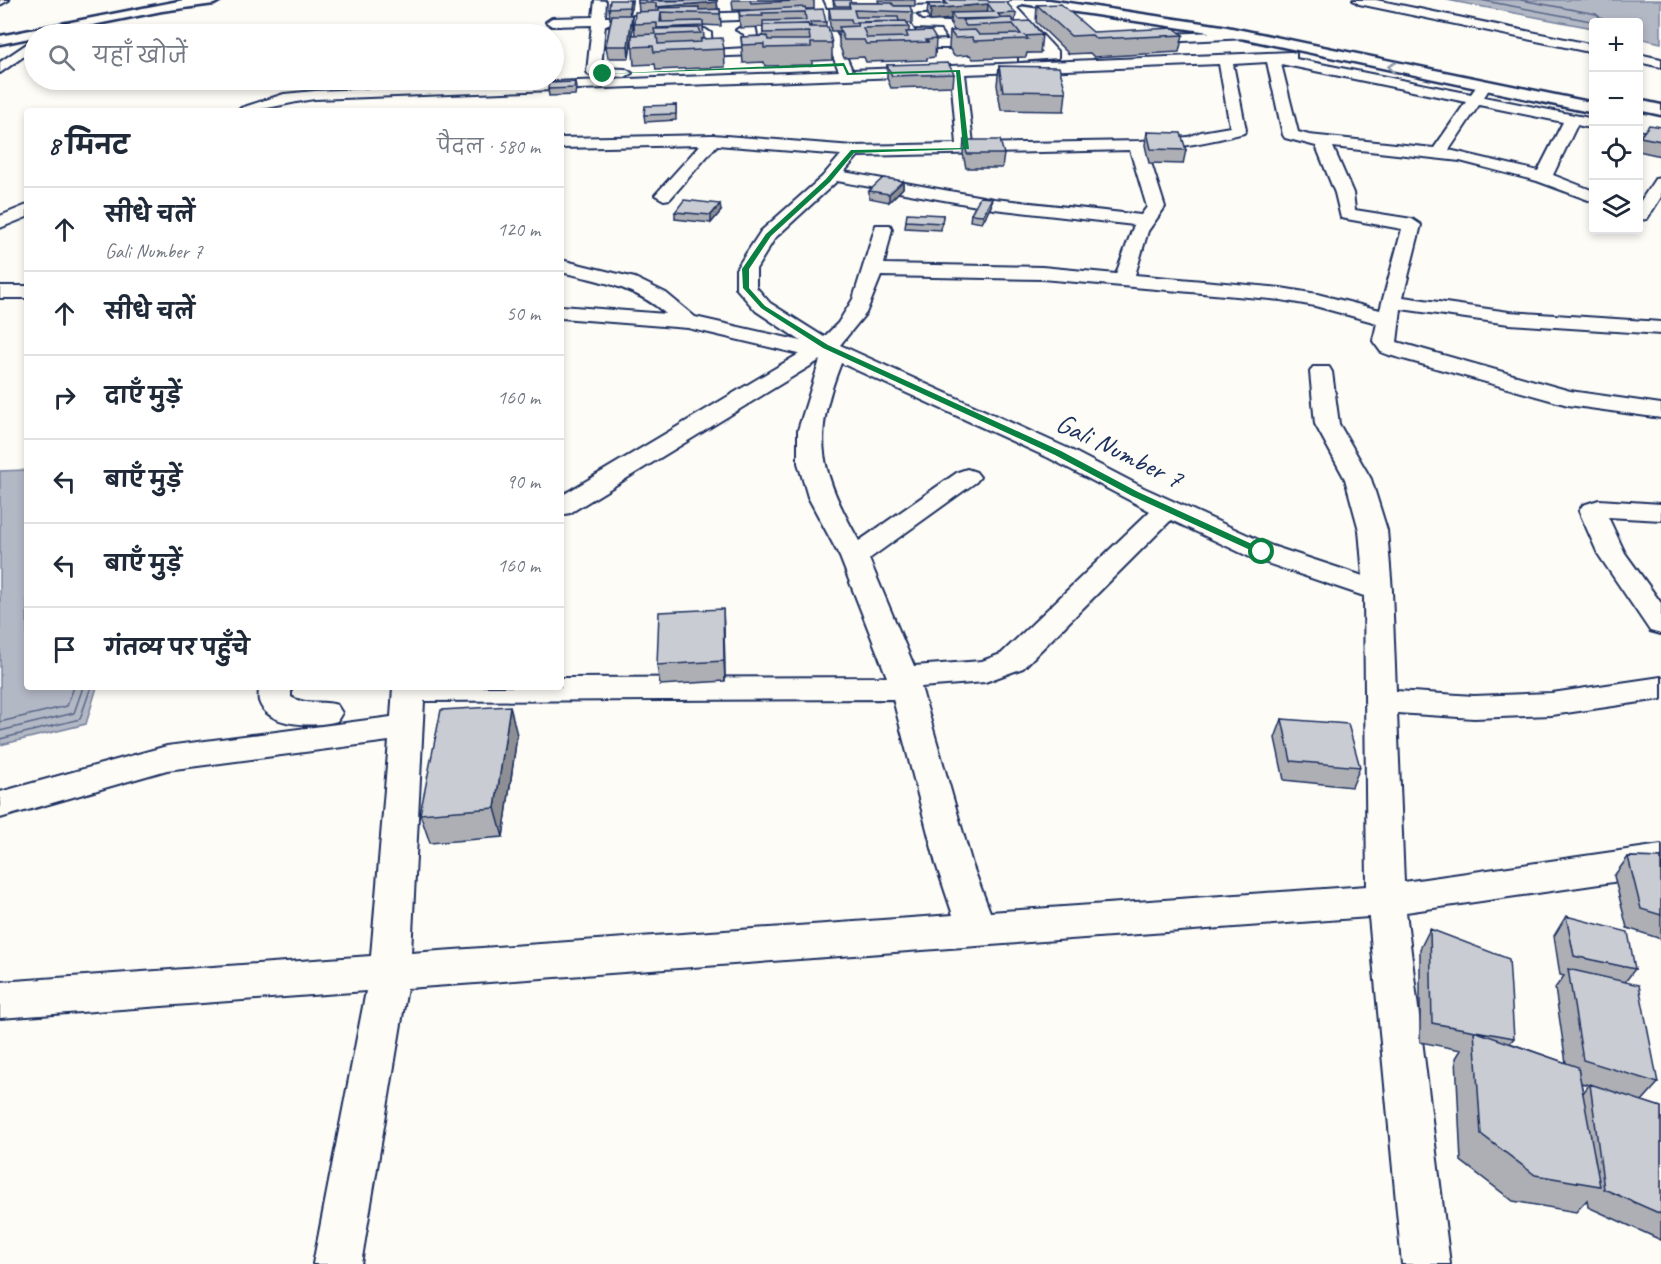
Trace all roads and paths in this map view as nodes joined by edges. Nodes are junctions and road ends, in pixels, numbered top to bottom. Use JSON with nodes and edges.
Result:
{"nodes":[{"id":1,"x":151,"y":0,"type":"edge"},
{"id":2,"x":214,"y":0,"type":"edge"},
{"id":3,"x":600,"y":0,"type":"edge"},
{"id":4,"x":816,"y":0,"type":"edge"},
{"id":5,"x":1078,"y":0,"type":"edge"},
{"id":6,"x":1359,"y":0,"type":"edge"},
{"id":7,"x":745,"y":3,"type":"dead end"},
{"id":8,"x":700,"y":4,"type":"edge"},
{"id":9,"x":1008,"y":4,"type":"edge"},
{"id":10,"x":725,"y":10,"type":"junction"},
{"id":11,"x":909,"y":10,"type":"junction"},
{"id":12,"x":822,"y":13,"type":"junction"},
{"id":13,"x":599,"y":21,"type":"junction"},
{"id":14,"x":33,"y":22,"type":"junction"},
{"id":15,"x":552,"y":22,"type":"edge"},
{"id":16,"x":36,"y":24,"type":"edge"},
{"id":17,"x":87,"y":24,"type":"edge"},
{"id":18,"x":0,"y":29,"type":"edge"},
{"id":19,"x":729,"y":30,"type":"junction"},
{"id":20,"x":910,"y":33,"type":"junction"},
{"id":21,"x":973,"y":34,"type":"edge"},
{"id":22,"x":952,"y":35,"type":"junction"},
{"id":23,"x":1243,"y":35,"type":"junction"},
{"id":24,"x":24,"y":36,"type":"edge"},
{"id":25,"x":0,"y":40,"type":"edge"},
{"id":26,"x":1122,"y":40,"type":"edge"},
{"id":27,"x":938,"y":45,"type":"junction"},
{"id":28,"x":1589,"y":48,"type":"edge"},
{"id":29,"x":24,"y":51,"type":"edge"},
{"id":30,"x":735,"y":53,"type":"junction"},
{"id":31,"x":1325,"y":53,"type":"junction"},
{"id":32,"x":1273,"y":58,"type":"junction"},
{"id":33,"x":1643,"y":59,"type":"edge"},
{"id":34,"x":1225,"y":60,"type":"junction"},
{"id":35,"x":1661,"y":63,"type":"edge"},
{"id":36,"x":953,"y":66,"type":"junction"},
{"id":37,"x":0,"y":69,"type":"edge"},
{"id":38,"x":736,"y":69,"type":"junction"},
{"id":39,"x":846,"y":69,"type":"junction"},
{"id":40,"x":1484,"y":86,"type":"junction"},
{"id":41,"x":564,"y":87,"type":"edge"},
{"id":42,"x":490,"y":90,"type":"edge"},
{"id":43,"x":1589,"y":95,"type":"edge"},
{"id":44,"x":1474,"y":99,"type":"junction"},
{"id":45,"x":1643,"y":106,"type":"edge"},
{"id":46,"x":1589,"y":107,"type":"edge"},
{"id":47,"x":239,"y":108,"type":"edge"},
{"id":48,"x":1661,"y":110,"type":"edge"},
{"id":49,"x":1643,"y":118,"type":"edge"},
{"id":50,"x":1572,"y":120,"type":"junction"},
{"id":51,"x":1661,"y":121,"type":"edge"},
{"id":52,"x":1589,"y":123,"type":"edge"},
{"id":53,"x":713,"y":140,"type":"junction"},
{"id":54,"x":1323,"y":142,"type":"junction"},
{"id":55,"x":564,"y":144,"type":"edge"},
{"id":56,"x":1137,"y":145,"type":"junction"},
{"id":57,"x":966,"y":149,"type":"junction"},
{"id":58,"x":853,"y":151,"type":"junction"},
{"id":59,"x":1440,"y":152,"type":"junction"},
{"id":60,"x":833,"y":175,"type":"junction"},
{"id":61,"x":1543,"y":177,"type":"junction"},
{"id":62,"x":1661,"y":183,"type":"edge"},
{"id":63,"x":664,"y":195,"type":"dead end"},
{"id":64,"x":1589,"y":195,"type":"edge"},
{"id":65,"x":1643,"y":210,"type":"edge"},
{"id":66,"x":24,"y":211,"type":"edge"},
{"id":67,"x":1643,"y":216,"type":"edge"},
{"id":68,"x":1147,"y":221,"type":"junction"},
{"id":69,"x":0,"y":223,"type":"edge"},
{"id":70,"x":1661,"y":223,"type":"edge"},
{"id":71,"x":883,"y":229,"type":"dead end"},
{"id":72,"x":564,"y":267,"type":"edge"},
{"id":73,"x":873,"y":270,"type":"junction"},
{"id":74,"x":1124,"y":280,"type":"junction"},
{"id":75,"x":0,"y":292,"type":"edge"},
{"id":76,"x":24,"y":292,"type":"edge"},
{"id":77,"x":1390,"y":310,"type":"junction"},
{"id":78,"x":564,"y":312,"type":"edge"},
{"id":79,"x":688,"y":322,"type":"junction"},
{"id":80,"x":1661,"y":328,"type":"edge"},
{"id":81,"x":827,"y":351,"type":"junction"},
{"id":82,"x":1322,"y":372,"type":"dead end"},
{"id":83,"x":1661,"y":411,"type":"edge"},
{"id":84,"x":966,"y":477,"type":"dead end"},
{"id":85,"x":564,"y":505,"type":"edge"},
{"id":86,"x":1167,"y":509,"type":"junction"},
{"id":87,"x":1661,"y":512,"type":"edge"},
{"id":88,"x":854,"y":557,"type":"junction"},
{"id":89,"x":1378,"y":591,"type":"junction"},
{"id":90,"x":1661,"y":624,"type":"edge"},
{"id":91,"x":904,"y":683,"type":"junction"},
{"id":92,"x":1661,"y":688,"type":"edge"},
{"id":93,"x":275,"y":690,"type":"edge"},
{"id":94,"x":1381,"y":701,"type":"junction"},
{"id":95,"x":408,"y":702,"type":"edge"},
{"id":96,"x":326,"y":713,"type":"edge"},
{"id":97,"x":0,"y":805,"type":"edge"},
{"id":98,"x":1661,"y":860,"type":"edge"},
{"id":99,"x":1386,"y":900,"type":"junction"},
{"id":100,"x":977,"y":930,"type":"junction"},
{"id":101,"x":390,"y":972,"type":"junction"},
{"id":102,"x":0,"y":1000,"type":"edge"},
{"id":103,"x":337,"y":1264,"type":"edge"},
{"id":104,"x":1426,"y":1264,"type":"edge"}],
"edges":[{"from":1,"to":14,"type":"street"},
{"from":2,"to":17,"type":"street"},
{"from":3,"to":13,"type":"street"},
{"from":4,"to":12,"type":"street"},
{"from":5,"to":43,"type":"street"},
{"from":6,"to":28,"type":"street"},
{"from":7,"to":10,"type":"street"},
{"from":8,"to":10,"type":"street"},
{"from":9,"to":11,"type":"street"},
{"from":9,"to":23,"type":"street"},
{"from":9,"to":36,"type":"street"},
{"from":10,"to":12,"type":"street"},
{"from":10,"to":13,"type":"street"},
{"from":10,"to":19,"type":"street"},
{"from":11,"to":12,"type":"street"},
{"from":11,"to":20,"type":"street"},
{"from":12,"to":39,"type":"street"},
{"from":13,"to":15,"type":"street"},
{"from":13,"to":38,"type":"street"},
{"from":14,"to":16,"type":"street"},
{"from":14,"to":18,"type":"street"},
{"from":19,"to":30,"type":"street"},
{"from":19,"to":30,"type":"street"},
{"from":20,"to":22,"type":"street"},
{"from":20,"to":27,"type":"street"},
{"from":21,"to":22,"type":"street"},
{"from":22,"to":27,"type":"street"},
{"from":23,"to":26,"type":"street"},
{"from":23,"to":31,"type":"street"},
{"from":24,"to":25,"type":"street"},
{"from":27,"to":36,"type":"street"},
{"from":29,"to":37,"type":"street"},
{"from":30,"to":38,"type":"street"},
{"from":31,"to":32,"type":"street"},
{"from":40,"to":31,"type":"street","one_way":true},
{"from":32,"to":34,"type":"street"},
{"from":32,"to":44,"type":"street"},
{"from":32,"to":54,"type":"street"},
{"from":33,"to":35,"type":"street"},
{"from":34,"to":36,"type":"street"},
{"from":34,"to":56,"type":"street"},
{"from":36,"to":39,"type":"street"},
{"from":36,"to":57,"type":"street"},
{"from":38,"to":39,"type":"street"},
{"from":39,"to":41,"type":"street"},
{"from":40,"to":44,"type":"street"},
{"from":40,"to":46,"type":"street"},
{"from":42,"to":47,"type":"street"},
{"from":44,"to":50,"type":"street"},
{"from":44,"to":59,"type":"street"},
{"from":45,"to":48,"type":"street"},
{"from":49,"to":51,"type":"street"},
{"from":50,"to":52,"type":"street"},
{"from":50,"to":61,"type":"street"},
{"from":53,"to":55,"type":"street"},
{"from":53,"to":58,"type":"street"},
{"from":53,"to":63,"type":"street"},
{"from":54,"to":59,"type":"street"},
{"from":54,"to":77,"type":"street"},
{"from":56,"to":57,"type":"street"},
{"from":56,"to":68,"type":"street"},
{"from":57,"to":58,"type":"street"},
{"from":58,"to":60,"type":"street"},
{"from":59,"to":61,"type":"street"},
{"from":60,"to":68,"type":"street"},
{"from":60,"to":81,"type":"street"},
{"from":61,"to":64,"type":"street"},
{"from":62,"to":65,"type":"street"},
{"from":66,"to":69,"type":"street"},
{"from":67,"to":70,"type":"street"},
{"from":68,"to":74,"type":"street"},
{"from":71,"to":73,"type":"street"},
{"from":72,"to":79,"type":"street"},
{"from":73,"to":74,"type":"street"},
{"from":73,"to":81,"type":"street"},
{"from":74,"to":77,"type":"street"},
{"from":75,"to":76,"type":"street"},
{"from":77,"to":80,"type":"street"},
{"from":77,"to":83,"type":"street"},
{"from":78,"to":79,"type":"street"},
{"from":79,"to":81,"type":"street"},
{"from":81,"to":85,"type":"street"},
{"from":81,"to":86,"type":"street","name":"Gali Number 7"},
{"from":81,"to":88,"type":"street"},
{"from":82,"to":89,"type":"street"},
{"from":84,"to":88,"type":"street"},
{"from":86,"to":89,"type":"street","name":"Gali Number 7"},
{"from":86,"to":91,"type":"street"},
{"from":87,"to":90,"type":"street"},
{"from":88,"to":91,"type":"street"},
{"from":89,"to":94,"type":"street"},
{"from":91,"to":95,"type":"street"},
{"from":91,"to":100,"type":"street"},
{"from":92,"to":94,"type":"street"},
{"from":93,"to":96,"type":"street"},
{"from":94,"to":99,"type":"street"},
{"from":95,"to":96,"type":"street"},
{"from":95,"to":101,"type":"street"},
{"from":96,"to":97,"type":"street"},
{"from":98,"to":99,"type":"street"},
{"from":99,"to":100,"type":"street"},
{"from":99,"to":104,"type":"street"},
{"from":100,"to":101,"type":"street"},
{"from":101,"to":102,"type":"street"},
{"from":101,"to":103,"type":"street"}]}
